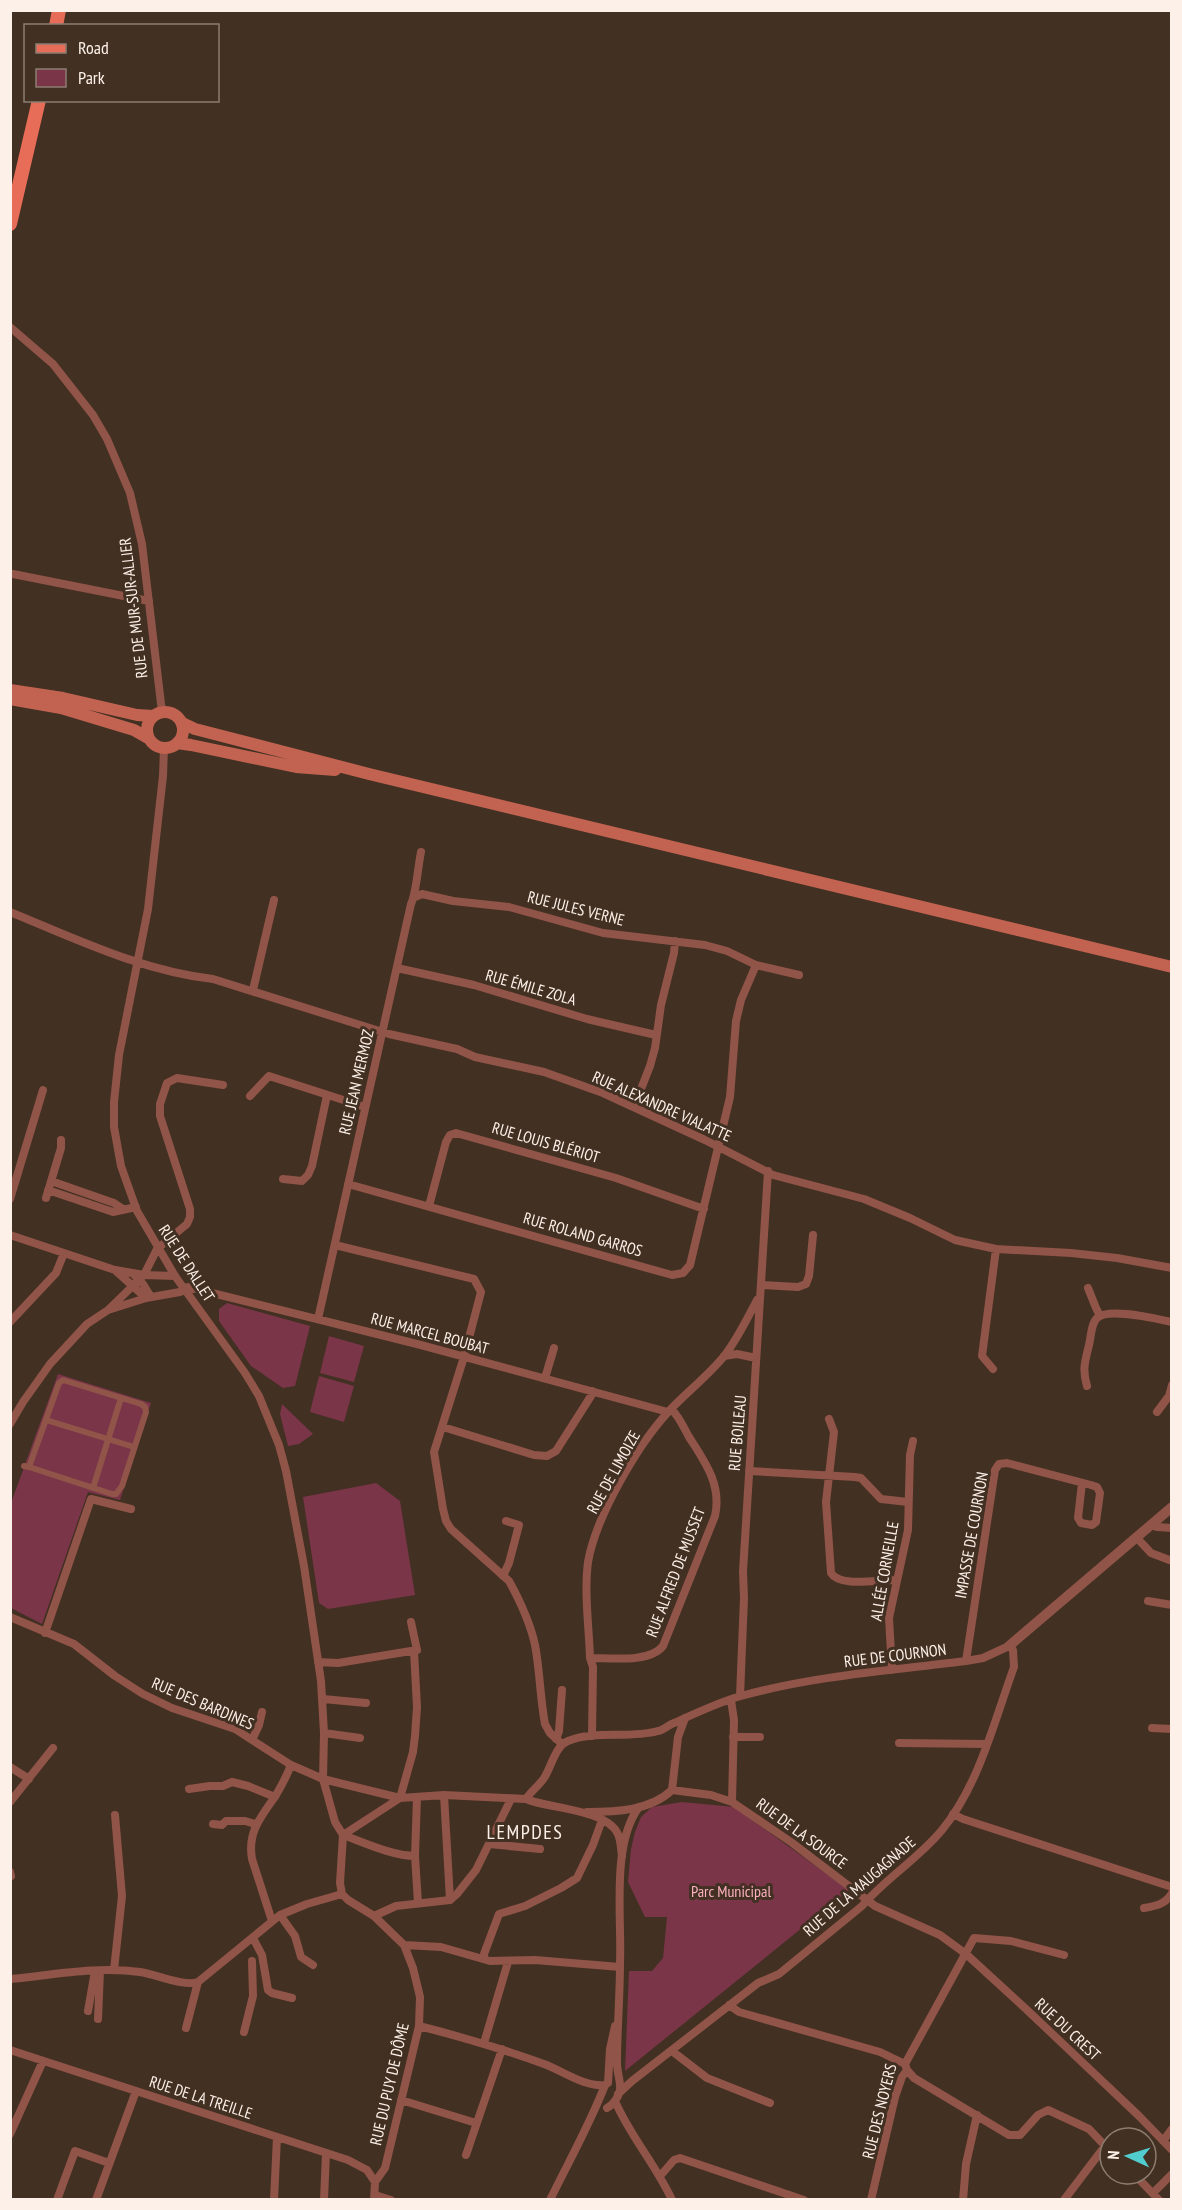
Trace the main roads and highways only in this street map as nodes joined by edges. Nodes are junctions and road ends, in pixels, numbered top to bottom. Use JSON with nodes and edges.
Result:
{"nodes":[{"id":1,"x":39,"y":102,"type":"edge"},
{"id":2,"x":10,"y":224,"type":"edge"},
{"id":3,"x":10,"y":690,"type":"edge"},
{"id":4,"x":10,"y":699,"type":"edge"},
{"id":5,"x":158,"y":714,"type":"junction"},
{"id":6,"x":182,"y":723,"type":"junction"},
{"id":7,"x":148,"y":738,"type":"junction"},
{"id":8,"x":177,"y":743,"type":"junction"},
{"id":9,"x":369,"y":774,"type":"junction"},
{"id":10,"x":1172,"y":968,"type":"edge"}],
"edges":[{"from":1,"to":2,"type":"main road"},
{"from":3,"to":5,"type":"main road"},
{"from":4,"to":7,"type":"main road"},
{"from":5,"to":6,"type":"main road"},
{"from":5,"to":7,"type":"main road"},
{"from":6,"to":8,"type":"main road"},
{"from":6,"to":9,"type":"main road"},
{"from":7,"to":8,"type":"main road"},
{"from":8,"to":9,"type":"main road"},
{"from":9,"to":10,"type":"main road"}]}
